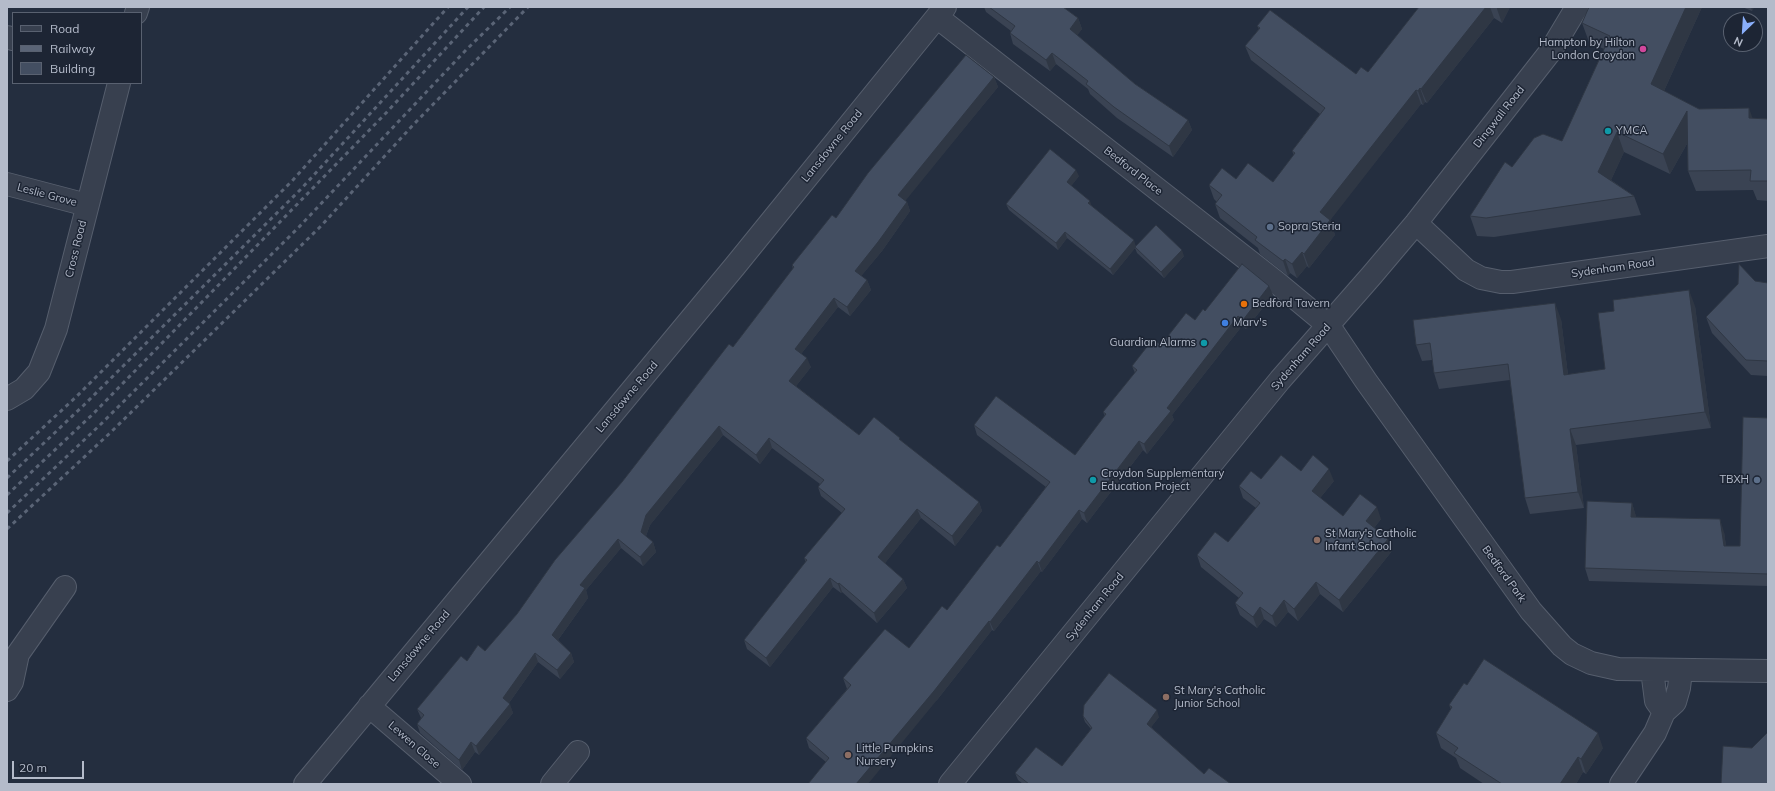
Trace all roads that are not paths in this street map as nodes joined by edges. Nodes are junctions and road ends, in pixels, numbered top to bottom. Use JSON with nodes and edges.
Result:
{"nodes":[{"id":1,"x":1577,"y":7,"type":"edge"},
{"id":2,"x":941,"y":12,"type":"edge"},
{"id":3,"x":118,"y":84,"type":"edge"},
{"id":4,"x":7,"y":184,"type":"edge"},
{"id":5,"x":87,"y":205,"type":"junction"},
{"id":6,"x":1416,"y":223,"type":"junction"},
{"id":7,"x":1768,"y":246,"type":"edge"},
{"id":8,"x":1329,"y":326,"type":"junction"},
{"id":9,"x":7,"y":400,"type":"edge"},
{"id":10,"x":65,"y":587,"type":"dead end"},
{"id":11,"x":1652,"y":670,"type":"junction"},
{"id":12,"x":1681,"y":671,"type":"junction"},
{"id":13,"x":1768,"y":671,"type":"edge"},
{"id":14,"x":7,"y":690,"type":"edge"},
{"id":15,"x":369,"y":706,"type":"junction"},
{"id":16,"x":1664,"y":712,"type":"junction"},
{"id":17,"x":578,"y":752,"type":"dead end"},
{"id":18,"x":305,"y":784,"type":"edge"},
{"id":19,"x":460,"y":784,"type":"edge"},
{"id":20,"x":552,"y":784,"type":"edge"},
{"id":21,"x":950,"y":784,"type":"edge"},
{"id":22,"x":1622,"y":784,"type":"edge"}],
"edges":[{"from":1,"to":6,"type":"street","name":"Dingwall Road"},
{"from":2,"to":8,"type":"street","name":"Bedford Place"},
{"from":2,"to":15,"type":"street","name":"Lansdowne Road"},
{"from":3,"to":5,"type":"street","name":"Cross Road"},
{"from":4,"to":5,"type":"street","name":"Leslie Grove"},
{"from":5,"to":9,"type":"street","name":"Cross Road"},
{"from":6,"to":7,"type":"street","name":"Sydenham Road"},
{"from":6,"to":8,"type":"street","name":"Sydenham Road"},
{"from":8,"to":11,"type":"street","name":"Bedford Park"},
{"from":8,"to":21,"type":"street","name":"Sydenham Road"},
{"from":10,"to":14,"type":"street"},
{"from":11,"to":12,"type":"street","name":"Bedford Park"},
{"from":11,"to":16,"type":"street"},
{"from":12,"to":13,"type":"street","name":"Bedford Park"},
{"from":12,"to":16,"type":"street"},
{"from":15,"to":18,"type":"street","name":"Lansdowne Road"},
{"from":15,"to":19,"type":"street","name":"Lewen Close"},
{"from":16,"to":22,"type":"street"},
{"from":17,"to":20,"type":"street"}]}
